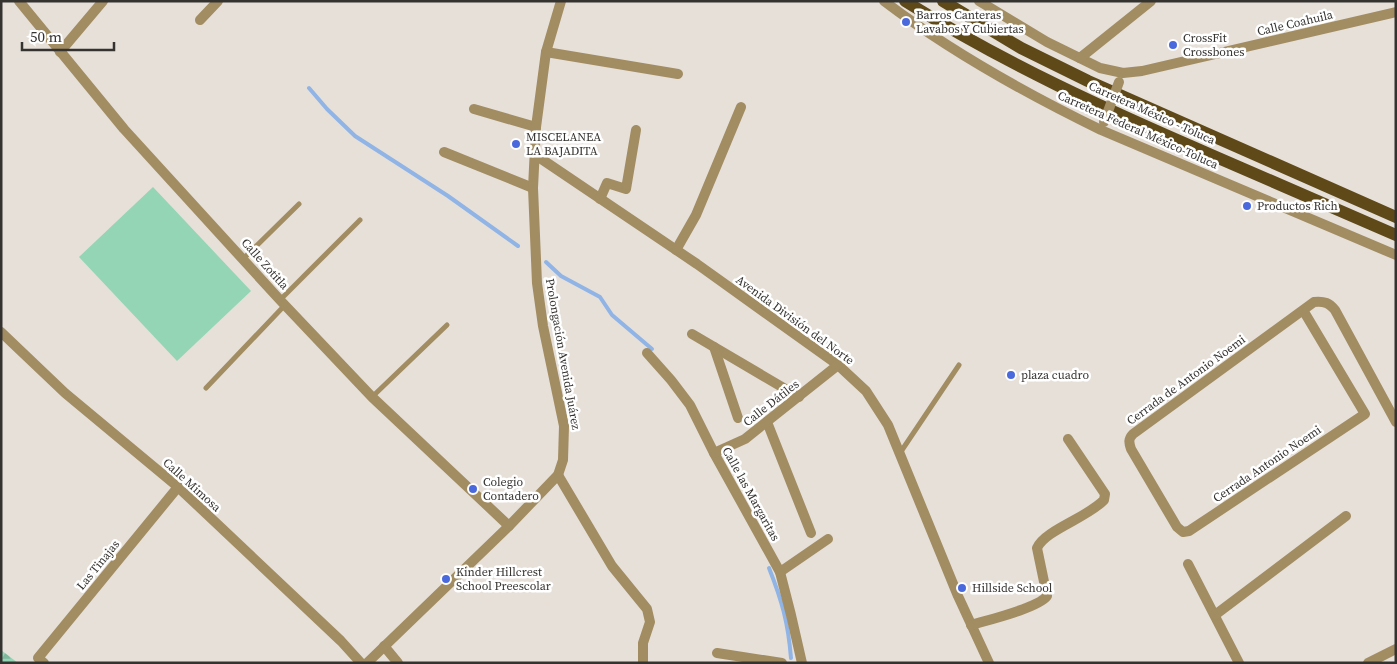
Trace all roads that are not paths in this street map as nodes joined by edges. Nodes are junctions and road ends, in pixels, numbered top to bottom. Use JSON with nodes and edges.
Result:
{"nodes":[{"id":1,"x":19,"y":1,"type":"edge"},
{"id":2,"x":103,"y":1,"type":"edge"},
{"id":3,"x":218,"y":1,"type":"edge"},
{"id":4,"x":561,"y":1,"type":"edge"},
{"id":5,"x":884,"y":1,"type":"edge"},
{"id":6,"x":905,"y":1,"type":"edge"},
{"id":7,"x":943,"y":1,"type":"edge"},
{"id":8,"x":979,"y":1,"type":"edge"},
{"id":9,"x":1151,"y":1,"type":"edge"},
{"id":10,"x":1396,"y":12,"type":"edge"},
{"id":11,"x":200,"y":20,"type":"dead end"},
{"id":12,"x":62,"y":48,"type":"junction"},
{"id":13,"x":551,"y":53,"type":"junction"},
{"id":14,"x":1080,"y":58,"type":"junction"},
{"id":15,"x":678,"y":74,"type":"dead end"},
{"id":16,"x":1121,"y":77,"type":"junction"},
{"id":17,"x":741,"y":107,"type":"dead end"},
{"id":18,"x":474,"y":109,"type":"dead end"},
{"id":19,"x":1102,"y":126,"type":"junction"},
{"id":20,"x":536,"y":127,"type":"junction"},
{"id":21,"x":636,"y":130,"type":"dead end"},
{"id":22,"x":444,"y":152,"type":"dead end"},
{"id":23,"x":534,"y":154,"type":"junction"},
{"id":24,"x":533,"y":188,"type":"junction"},
{"id":25,"x":600,"y":198,"type":"junction"},
{"id":26,"x":299,"y":204,"type":"dead end"},
{"id":27,"x":1396,"y":217,"type":"edge"},
{"id":28,"x":360,"y":220,"type":"dead end"},
{"id":29,"x":1396,"y":235,"type":"edge"},
{"id":30,"x":676,"y":250,"type":"junction"},
{"id":31,"x":1396,"y":254,"type":"edge"},
{"id":32,"x":244,"y":258,"type":"junction"},
{"id":33,"x":283,"y":302,"type":"junction"},
{"id":34,"x":1303,"y":310,"type":"junction"},
{"id":35,"x":447,"y":325,"type":"dead end"},
{"id":36,"x":1,"y":332,"type":"edge"},
{"id":37,"x":692,"y":334,"type":"dead end"},
{"id":38,"x":714,"y":347,"type":"junction"},
{"id":39,"x":646,"y":353,"type":"dead end"},
{"id":40,"x":959,"y":364,"type":"dead end"},
{"id":41,"x":838,"y":365,"type":"junction"},
{"id":42,"x":206,"y":388,"type":"dead end"},
{"id":43,"x":372,"y":397,"type":"junction"},
{"id":44,"x":799,"y":397,"type":"junction"},
{"id":45,"x":738,"y":418,"type":"dead end"},
{"id":46,"x":767,"y":422,"type":"junction"},
{"id":47,"x":1396,"y":422,"type":"edge"},
{"id":48,"x":1068,"y":439,"type":"dead end"},
{"id":49,"x":900,"y":453,"type":"junction"},
{"id":50,"x":714,"y":454,"type":"junction"},
{"id":51,"x":558,"y":475,"type":"junction"},
{"id":52,"x":178,"y":487,"type":"junction"},
{"id":53,"x":1346,"y":516,"type":"dead end"},
{"id":54,"x":510,"y":526,"type":"junction"},
{"id":55,"x":1183,"y":532,"type":"joint"},
{"id":56,"x":811,"y":533,"type":"dead end"},
{"id":57,"x":828,"y":539,"type":"dead end"},
{"id":58,"x":1188,"y":564,"type":"dead end"},
{"id":59,"x":780,"y":572,"type":"junction"},
{"id":60,"x":1215,"y":615,"type":"junction"},
{"id":61,"x":971,"y":625,"type":"junction"},
{"id":62,"x":384,"y":646,"type":"junction"},
{"id":63,"x":1396,"y":648,"type":"edge"},
{"id":64,"x":717,"y":653,"type":"dead end"},
{"id":65,"x":41,"y":660,"type":"edge"},
{"id":66,"x":361,"y":663,"type":"edge"},
{"id":67,"x":367,"y":663,"type":"edge"},
{"id":68,"x":398,"y":663,"type":"edge"},
{"id":69,"x":643,"y":663,"type":"edge"},
{"id":70,"x":782,"y":663,"type":"edge"},
{"id":71,"x":802,"y":663,"type":"edge"},
{"id":72,"x":989,"y":663,"type":"edge"},
{"id":73,"x":1239,"y":663,"type":"edge"},
{"id":74,"x":1368,"y":663,"type":"edge"}],
"edges":[{"from":1,"to":12,"type":"street","name":"Calle Zotitla"},
{"from":2,"to":12,"type":"street"},
{"from":3,"to":11,"type":"street"},
{"from":4,"to":13,"type":"street","name":"Prolongación Avenida Juárez"},
{"from":5,"to":19,"type":"street","name":"Carretera Federal México-Toluca"},
{"from":6,"to":29,"type":"main road","name":"Carretera México - Toluca"},
{"from":7,"to":27,"type":"main road","name":"Carretera México - Toluca"},
{"from":8,"to":14,"type":"street","name":"Calle Coahuila"},
{"from":9,"to":14,"type":"street"},
{"from":10,"to":16,"type":"street","name":"Calle Coahuila"},
{"from":12,"to":32,"type":"street","name":"Calle Zotitla"},
{"from":13,"to":15,"type":"street"},
{"from":13,"to":20,"type":"street","name":"Prolongación Avenida Juárez"},
{"from":14,"to":16,"type":"street","name":"Calle Coahuila"},
{"from":16,"to":19,"type":"street","bridge":true},
{"from":17,"to":30,"type":"street"},
{"from":18,"to":20,"type":"street"},
{"from":19,"to":31,"type":"street","name":"Carretera Federal México-Toluca"},
{"from":20,"to":23,"type":"street","name":"Prolongación Avenida Juárez"},
{"from":21,"to":25,"type":"street"},
{"from":22,"to":24,"type":"street"},
{"from":23,"to":24,"type":"street","name":"Prolongación Avenida Juárez"},
{"from":23,"to":25,"type":"street","name":"Avenida División del Norte"},
{"from":24,"to":51,"type":"street","name":"Prolongación Avenida Juárez"},
{"from":25,"to":30,"type":"street","name":"Avenida División del Norte"},
{"from":26,"to":32,"type":"lane"},
{"from":28,"to":33,"type":"lane"},
{"from":30,"to":41,"type":"street","name":"Avenida División del Norte"},
{"from":32,"to":33,"type":"street","name":"Calle Zotitla"},
{"from":33,"to":42,"type":"lane"},
{"from":33,"to":43,"type":"street","name":"Calle Zotitla"},
{"from":34,"to":47,"type":"street","name":"Cerrada de Antonio Noemi"},
{"from":34,"to":55,"type":"street","name":"Cerrada de Antonio Noemi"},
{"from":34,"to":55,"type":"street","name":"Cerrada Antonio Noemi"},
{"from":35,"to":43,"type":"lane"},
{"from":36,"to":52,"type":"street","name":"Calle Mimosa"},
{"from":37,"to":38,"type":"street"},
{"from":38,"to":44,"type":"street"},
{"from":38,"to":45,"type":"street"},
{"from":39,"to":50,"type":"street","name":"Calle las Margaritas"},
{"from":40,"to":49,"type":"lane"},
{"from":41,"to":44,"type":"street","name":"Calle Dátiles"},
{"from":41,"to":49,"type":"street","name":"Avenida División del Norte"},
{"from":43,"to":54,"type":"street","name":"Calle Zotitla"},
{"from":44,"to":46,"type":"street","name":"Calle Dátiles"},
{"from":46,"to":50,"type":"street","name":"Calle Dátiles"},
{"from":46,"to":56,"type":"street"},
{"from":48,"to":61,"type":"street"},
{"from":49,"to":61,"type":"street","name":"Avenida División del Norte"},
{"from":50,"to":59,"type":"street","name":"Calle las Margaritas"},
{"from":51,"to":54,"type":"street"},
{"from":51,"to":69,"type":"street"},
{"from":52,"to":65,"type":"street","name":"Las Tinajas"},
{"from":52,"to":66,"type":"street","name":"Calle Mimosa"},
{"from":53,"to":60,"type":"street"},
{"from":54,"to":62,"type":"street"},
{"from":57,"to":59,"type":"street"},
{"from":58,"to":60,"type":"street"},
{"from":59,"to":71,"type":"street","name":"Calle las Margaritas"},
{"from":60,"to":73,"type":"street"},
{"from":61,"to":72,"type":"street","name":"Avenida División del Norte"},
{"from":62,"to":67,"type":"street"},
{"from":62,"to":68,"type":"street"},
{"from":63,"to":74,"type":"street"},
{"from":64,"to":70,"type":"street"}]}
